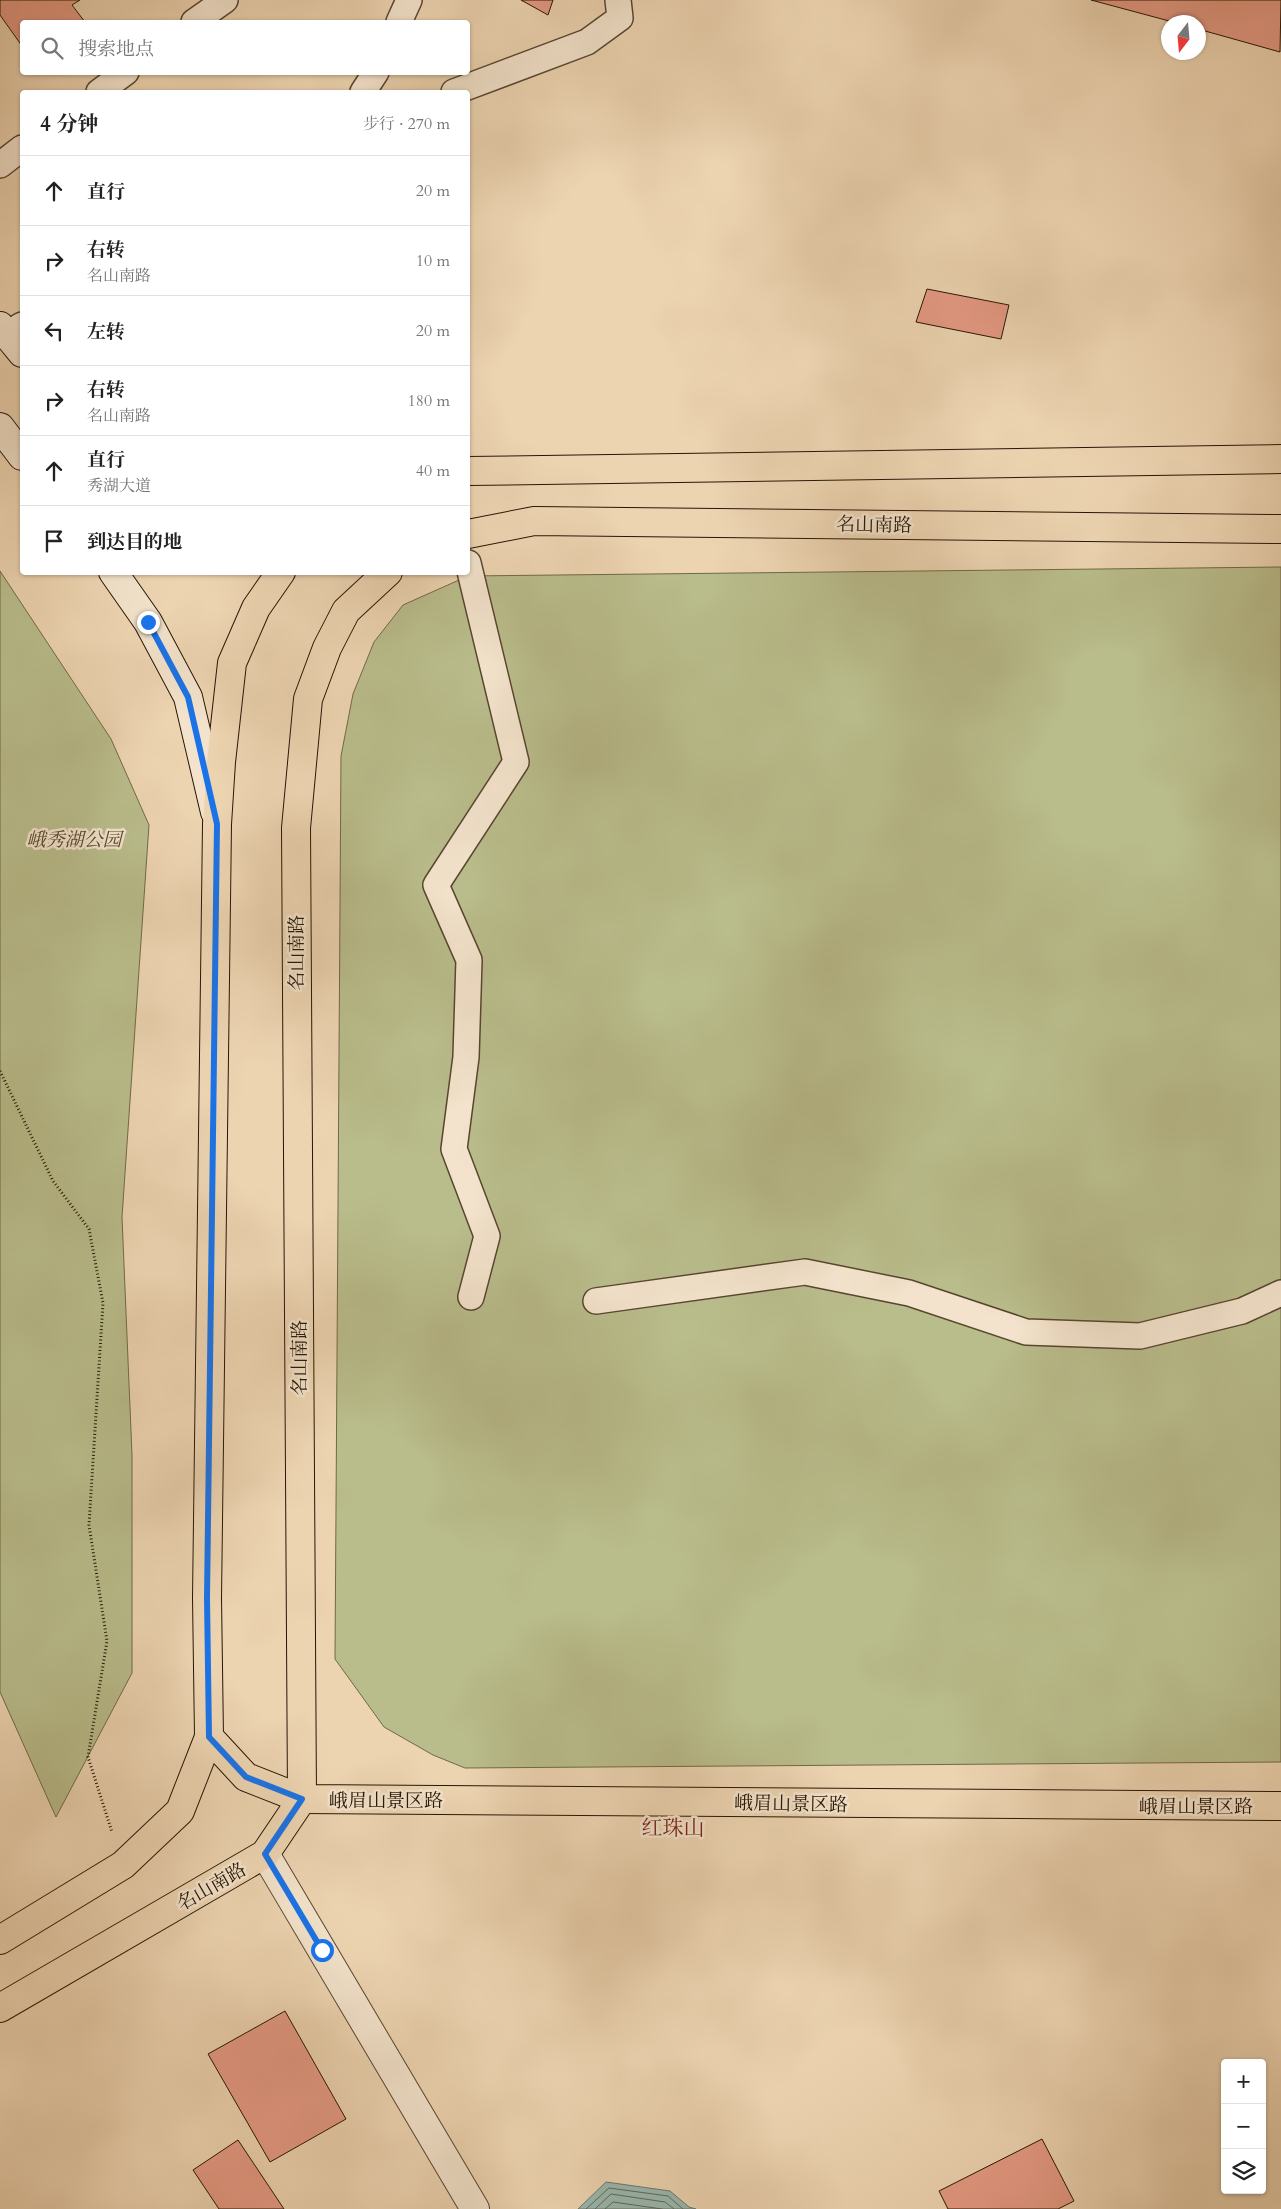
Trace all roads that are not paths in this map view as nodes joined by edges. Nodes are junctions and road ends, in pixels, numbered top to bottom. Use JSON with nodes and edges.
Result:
{"nodes":[{"id":1,"x":225,"y":0,"type":"edge"},
{"id":2,"x":409,"y":0,"type":"edge"},
{"id":3,"x":618,"y":0,"type":"edge"},
{"id":4,"x":197,"y":20,"type":"edge"},
{"id":5,"x":400,"y":20,"type":"edge"},
{"id":6,"x":122,"y":75,"type":"edge"},
{"id":7,"x":374,"y":75,"type":"edge"},
{"id":8,"x":102,"y":90,"type":"edge"},
{"id":9,"x":365,"y":90,"type":"edge"},
{"id":10,"x":459,"y":90,"type":"edge"},
{"id":11,"x":20,"y":150,"type":"edge"},
{"id":12,"x":0,"y":165,"type":"edge"},
{"id":13,"x":0,"y":427,"type":"edge"},
{"id":14,"x":20,"y":453,"type":"edge"},
{"id":15,"x":1281,"y":459,"type":"edge"},
{"id":16,"x":470,"y":471,"type":"edge"},
{"id":17,"x":1281,"y":529,"type":"edge"},
{"id":18,"x":470,"y":534,"type":"edge"},
{"id":19,"x":470,"y":571,"type":"edge"},
{"id":20,"x":114,"y":575,"type":"edge"},
{"id":21,"x":279,"y":575,"type":"edge"},
{"id":22,"x":385,"y":575,"type":"edge"},
{"id":23,"x":217,"y":824,"type":"junction"},
{"id":24,"x":1281,"y":1293,"type":"edge"},
{"id":25,"x":471,"y":1297,"type":"dead end"},
{"id":26,"x":596,"y":1301,"type":"dead end"},
{"id":27,"x":209,"y":1737,"type":"junction"},
{"id":28,"x":302,"y":1799,"type":"junction"},
{"id":29,"x":1281,"y":1806,"type":"edge"},
{"id":30,"x":265,"y":1854,"type":"junction"},
{"id":31,"x":0,"y":1940,"type":"edge"},
{"id":32,"x":0,"y":2008,"type":"edge"},
{"id":33,"x":475,"y":2209,"type":"edge"}],
"edges":[{"from":1,"to":4,"type":"street"},
{"from":2,"to":5,"type":"street"},
{"from":3,"to":10,"type":"street"},
{"from":6,"to":8,"type":"street"},
{"from":7,"to":9,"type":"street"},
{"from":11,"to":12,"type":"street"},
{"from":13,"to":14,"type":"street"},
{"from":15,"to":16,"type":"main road"},
{"from":17,"to":18,"type":"main road","name":"名山南路"},
{"from":19,"to":25,"type":"street"},
{"from":20,"to":23,"type":"street"},
{"from":21,"to":23,"type":"main road"},
{"from":22,"to":28,"type":"main road","name":"名山南路"},
{"from":23,"to":27,"type":"main road"},
{"from":24,"to":26,"type":"street"},
{"from":27,"to":28,"type":"main road"},
{"from":27,"to":31,"type":"main road"},
{"from":28,"to":29,"type":"main road","name":"峨眉山景区路"},
{"from":28,"to":30,"type":"main road","name":"名山南路"},
{"from":30,"to":32,"type":"main road","name":"名山南路"},
{"from":30,"to":33,"type":"street"}]}
